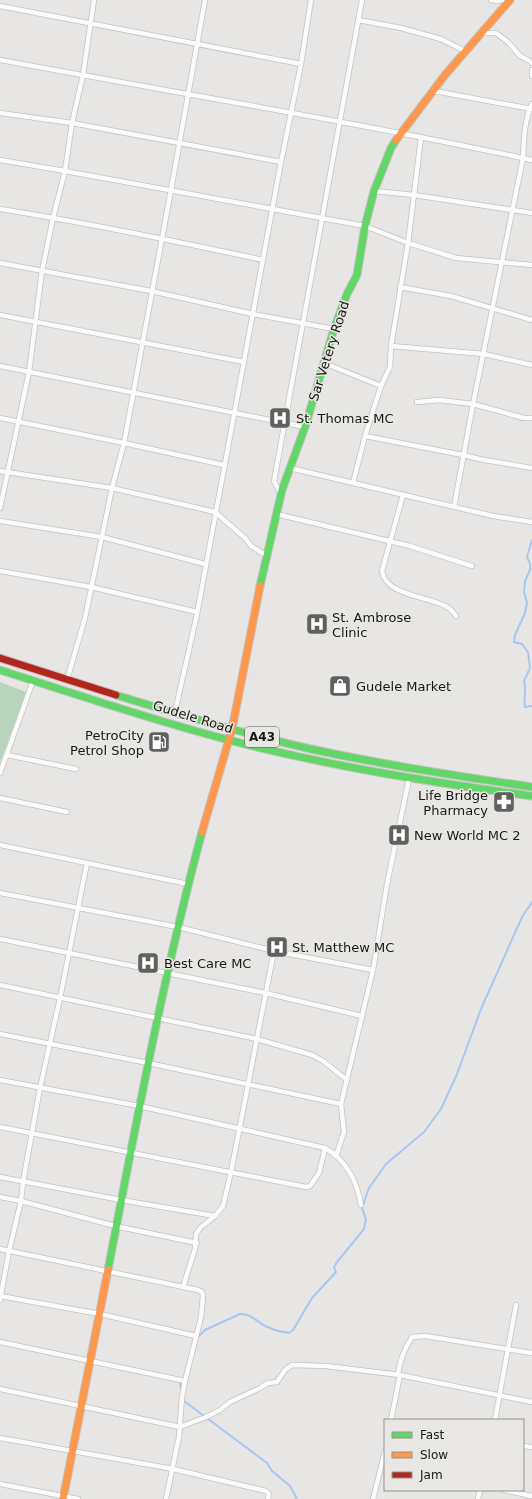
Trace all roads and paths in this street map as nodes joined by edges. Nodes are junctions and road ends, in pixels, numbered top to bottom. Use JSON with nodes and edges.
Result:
{"nodes":[{"id":1,"x":94,"y":0,"type":"edge"},
{"id":2,"x":205,"y":0,"type":"edge"},
{"id":3,"x":311,"y":0,"type":"edge"},
{"id":4,"x":362,"y":0,"type":"edge"},
{"id":5,"x":491,"y":0,"type":"edge"},
{"id":6,"x":502,"y":0,"type":"edge"},
{"id":7,"x":510,"y":0,"type":"edge"},
{"id":8,"x":0,"y":6,"type":"edge"},
{"id":9,"x":358,"y":20,"type":"junction"},
{"id":10,"x":90,"y":24,"type":"junction"},
{"id":11,"x":480,"y":33,"type":"junction"},
{"id":12,"x":197,"y":44,"type":"junction"},
{"id":13,"x":465,"y":51,"type":"junction"},
{"id":14,"x":0,"y":60,"type":"edge"},
{"id":15,"x":532,"y":63,"type":"edge"},
{"id":16,"x":301,"y":64,"type":"junction"},
{"id":17,"x":532,"y":70,"type":"edge"},
{"id":18,"x":83,"y":75,"type":"junction"},
{"id":19,"x":532,"y":76,"type":"edge"},
{"id":20,"x":434,"y":91,"type":"junction"},
{"id":21,"x":188,"y":94,"type":"junction"},
{"id":22,"x":531,"y":107,"type":"edge"},
{"id":23,"x":290,"y":112,"type":"junction"},
{"id":24,"x":0,"y":113,"type":"edge"},
{"id":25,"x":339,"y":122,"type":"junction"},
{"id":26,"x":72,"y":123,"type":"junction"},
{"id":27,"x":400,"y":134,"type":"junction"},
{"id":28,"x":421,"y":137,"type":"junction"},
{"id":29,"x":179,"y":143,"type":"junction"},
{"id":30,"x":523,"y":158,"type":"junction"},
{"id":31,"x":0,"y":160,"type":"edge"},
{"id":32,"x":532,"y":160,"type":"edge"},
{"id":33,"x":281,"y":162,"type":"junction"},
{"id":34,"x":65,"y":171,"type":"junction"},
{"id":35,"x":171,"y":190,"type":"junction"},
{"id":36,"x":374,"y":191,"type":"junction"},
{"id":37,"x":414,"y":195,"type":"junction"},
{"id":38,"x":272,"y":209,"type":"junction"},
{"id":39,"x":0,"y":210,"type":"edge"},
{"id":40,"x":513,"y":210,"type":"junction"},
{"id":41,"x":532,"y":213,"type":"edge"},
{"id":42,"x":53,"y":218,"type":"junction"},
{"id":43,"x":321,"y":218,"type":"junction"},
{"id":44,"x":365,"y":226,"type":"junction"},
{"id":45,"x":162,"y":238,"type":"junction"},
{"id":46,"x":408,"y":243,"type":"junction"},
{"id":47,"x":262,"y":260,"type":"junction"},
{"id":48,"x":0,"y":263,"type":"edge"},
{"id":49,"x":503,"y":263,"type":"junction"},
{"id":50,"x":532,"y":265,"type":"edge"},
{"id":51,"x":42,"y":270,"type":"junction"},
{"id":52,"x":400,"y":287,"type":"junction"},
{"id":53,"x":151,"y":291,"type":"junction"},
{"id":54,"x":493,"y":308,"type":"junction"},
{"id":55,"x":253,"y":314,"type":"junction"},
{"id":56,"x":0,"y":315,"type":"edge"},
{"id":57,"x":532,"y":320,"type":"edge"},
{"id":58,"x":36,"y":322,"type":"junction"},
{"id":59,"x":302,"y":323,"type":"junction"},
{"id":60,"x":334,"y":329,"type":"junction"},
{"id":61,"x":142,"y":343,"type":"junction"},
{"id":62,"x":392,"y":346,"type":"junction"},
{"id":63,"x":484,"y":354,"type":"junction"},
{"id":64,"x":244,"y":362,"type":"junction"},
{"id":65,"x":324,"y":364,"type":"junction"},
{"id":66,"x":532,"y":365,"type":"edge"},
{"id":67,"x":0,"y":366,"type":"edge"},
{"id":68,"x":29,"y":372,"type":"junction"},
{"id":69,"x":381,"y":386,"type":"junction"},
{"id":70,"x":133,"y":393,"type":"junction"},
{"id":71,"x":417,"y":402,"type":"dead end"},
{"id":72,"x":473,"y":404,"type":"junction"},
{"id":73,"x":234,"y":413,"type":"junction"},
{"id":74,"x":0,"y":418,"type":"edge"},
{"id":75,"x":532,"y":418,"type":"edge"},
{"id":76,"x":18,"y":422,"type":"junction"},
{"id":77,"x":284,"y":423,"type":"junction"},
{"id":78,"x":305,"y":427,"type":"junction"},
{"id":79,"x":365,"y":436,"type":"junction"},
{"id":80,"x":124,"y":443,"type":"junction"},
{"id":81,"x":463,"y":455,"type":"junction"},
{"id":82,"x":224,"y":465,"type":"junction"},
{"id":83,"x":290,"y":468,"type":"junction"},
{"id":84,"x":532,"y":468,"type":"edge"},
{"id":85,"x":0,"y":471,"type":"edge"},
{"id":86,"x":8,"y":472,"type":"junction"},
{"id":87,"x":354,"y":483,"type":"junction"},
{"id":88,"x":112,"y":488,"type":"junction"},
{"id":89,"x":281,"y":494,"type":"junction"},
{"id":90,"x":403,"y":496,"type":"junction"},
{"id":91,"x":454,"y":506,"type":"junction"},
{"id":92,"x":0,"y":508,"type":"edge"},
{"id":93,"x":215,"y":512,"type":"junction"},
{"id":94,"x":276,"y":514,"type":"junction"},
{"id":95,"x":0,"y":521,"type":"edge"},
{"id":96,"x":532,"y":522,"type":"edge"},
{"id":97,"x":102,"y":537,"type":"junction"},
{"id":98,"x":390,"y":542,"type":"junction"},
{"id":99,"x":267,"y":556,"type":"junction"},
{"id":100,"x":205,"y":564,"type":"junction"},
{"id":101,"x":472,"y":566,"type":"dead end"},
{"id":102,"x":0,"y":571,"type":"edge"},
{"id":103,"x":91,"y":587,"type":"junction"},
{"id":104,"x":196,"y":612,"type":"junction"},
{"id":105,"x":456,"y":616,"type":"dead end"},
{"id":106,"x":0,"y":658,"type":"edge"},
{"id":107,"x":0,"y":670,"type":"edge"},
{"id":108,"x":67,"y":680,"type":"junction"},
{"id":109,"x":33,"y":681,"type":"junction"},
{"id":110,"x":175,"y":712,"type":"junction"},
{"id":111,"x":232,"y":729,"type":"junction"},
{"id":112,"x":229,"y":740,"type":"junction"},
{"id":113,"x":7,"y":755,"type":"junction"},
{"id":114,"x":76,"y":769,"type":"dead end"},
{"id":115,"x":0,"y":771,"type":"edge"},
{"id":116,"x":409,"y":779,"type":"junction"},
{"id":117,"x":532,"y":786,"type":"edge"},
{"id":118,"x":532,"y":796,"type":"edge"},
{"id":119,"x":0,"y":798,"type":"edge"},
{"id":120,"x":67,"y":812,"type":"dead end"},
{"id":121,"x":0,"y":845,"type":"edge"},
{"id":122,"x":87,"y":863,"type":"junction"},
{"id":123,"x":188,"y":884,"type":"junction"},
{"id":124,"x":0,"y":893,"type":"edge"},
{"id":125,"x":77,"y":908,"type":"junction"},
{"id":126,"x":178,"y":927,"type":"junction"},
{"id":127,"x":0,"y":939,"type":"edge"},
{"id":128,"x":274,"y":951,"type":"junction"},
{"id":129,"x":68,"y":953,"type":"junction"},
{"id":130,"x":373,"y":970,"type":"junction"},
{"id":131,"x":167,"y":973,"type":"junction"},
{"id":132,"x":0,"y":985,"type":"edge"},
{"id":133,"x":265,"y":993,"type":"junction"},
{"id":134,"x":60,"y":998,"type":"junction"},
{"id":135,"x":362,"y":1016,"type":"junction"},
{"id":136,"x":158,"y":1018,"type":"junction"},
{"id":137,"x":0,"y":1034,"type":"edge"},
{"id":138,"x":257,"y":1039,"type":"junction"},
{"id":139,"x":50,"y":1044,"type":"junction"},
{"id":140,"x":148,"y":1063,"type":"junction"},
{"id":141,"x":0,"y":1080,"type":"edge"},
{"id":142,"x":347,"y":1080,"type":"junction"},
{"id":143,"x":248,"y":1083,"type":"junction"},
{"id":144,"x":40,"y":1088,"type":"junction"},
{"id":145,"x":341,"y":1104,"type":"junction"},
{"id":146,"x":139,"y":1106,"type":"junction"},
{"id":147,"x":0,"y":1127,"type":"edge"},
{"id":148,"x":240,"y":1129,"type":"junction"},
{"id":149,"x":32,"y":1134,"type":"junction"},
{"id":150,"x":325,"y":1148,"type":"junction"},
{"id":151,"x":130,"y":1153,"type":"junction"},
{"id":152,"x":336,"y":1156,"type":"junction"},
{"id":153,"x":231,"y":1172,"type":"junction"},
{"id":154,"x":0,"y":1177,"type":"edge"},
{"id":155,"x":23,"y":1182,"type":"junction"},
{"id":156,"x":0,"y":1197,"type":"edge"},
{"id":157,"x":121,"y":1200,"type":"junction"},
{"id":158,"x":21,"y":1201,"type":"junction"},
{"id":159,"x":361,"y":1205,"type":"dead end"},
{"id":160,"x":215,"y":1216,"type":"junction"},
{"id":161,"x":115,"y":1226,"type":"junction"},
{"id":162,"x":197,"y":1243,"type":"junction"},
{"id":163,"x":0,"y":1249,"type":"edge"},
{"id":164,"x":9,"y":1251,"type":"junction"},
{"id":165,"x":107,"y":1272,"type":"junction"},
{"id":166,"x":183,"y":1287,"type":"junction"},
{"id":167,"x":0,"y":1298,"type":"edge"},
{"id":168,"x":516,"y":1305,"type":"dead end"},
{"id":169,"x":100,"y":1314,"type":"junction"},
{"id":170,"x":196,"y":1336,"type":"junction"},
{"id":171,"x":0,"y":1342,"type":"edge"},
{"id":172,"x":507,"y":1349,"type":"junction"},
{"id":173,"x":532,"y":1354,"type":"edge"},
{"id":174,"x":90,"y":1360,"type":"junction"},
{"id":175,"x":399,"y":1374,"type":"junction"},
{"id":176,"x":185,"y":1381,"type":"junction"},
{"id":177,"x":0,"y":1389,"type":"edge"},
{"id":178,"x":499,"y":1396,"type":"junction"},
{"id":179,"x":532,"y":1402,"type":"edge"},
{"id":180,"x":81,"y":1407,"type":"junction"},
{"id":181,"x":391,"y":1419,"type":"edge"},
{"id":182,"x":495,"y":1419,"type":"edge"},
{"id":183,"x":180,"y":1427,"type":"junction"},
{"id":184,"x":0,"y":1438,"type":"edge"},
{"id":185,"x":73,"y":1450,"type":"junction"},
{"id":186,"x":383,"y":1467,"type":"edge"},
{"id":187,"x":173,"y":1468,"type":"junction"},
{"id":188,"x":0,"y":1484,"type":"edge"},
{"id":189,"x":509,"y":1491,"type":"edge"},
{"id":190,"x":532,"y":1496,"type":"edge"},
{"id":191,"x":63,"y":1498,"type":"edge"},
{"id":192,"x":78,"y":1499,"type":"edge"},
{"id":193,"x":166,"y":1499,"type":"edge"},
{"id":194,"x":268,"y":1499,"type":"edge"},
{"id":195,"x":373,"y":1499,"type":"edge"}],
"edges":[{"from":1,"to":10,"type":"street"},
{"from":2,"to":12,"type":"street"},
{"from":3,"to":16,"type":"street"},
{"from":4,"to":9,"type":"street"},
{"from":5,"to":6,"type":"street"},
{"from":7,"to":11,"type":"main road","name":"Sar Vetery Road"},
{"from":8,"to":10,"type":"street"},
{"from":9,"to":13,"type":"street"},
{"from":9,"to":25,"type":"street"},
{"from":10,"to":12,"type":"street"},
{"from":10,"to":18,"type":"street"},
{"from":11,"to":13,"type":"main road","name":"Sar Vetery Road"},
{"from":11,"to":15,"type":"street"},
{"from":12,"to":16,"type":"street"},
{"from":12,"to":21,"type":"street"},
{"from":13,"to":20,"type":"main road","name":"Sar Vetery Road"},
{"from":14,"to":18,"type":"street"},
{"from":16,"to":23,"type":"street"},
{"from":17,"to":19,"type":"street"},
{"from":18,"to":21,"type":"street"},
{"from":18,"to":26,"type":"street"},
{"from":20,"to":22,"type":"street"},
{"from":20,"to":27,"type":"main road","name":"Sar Vetery Road"},
{"from":21,"to":23,"type":"street"},
{"from":21,"to":29,"type":"street"},
{"from":22,"to":30,"type":"street"},
{"from":23,"to":25,"type":"street"},
{"from":23,"to":33,"type":"street"},
{"from":24,"to":26,"type":"street"},
{"from":25,"to":27,"type":"street"},
{"from":25,"to":43,"type":"street"},
{"from":26,"to":29,"type":"street"},
{"from":26,"to":34,"type":"street"},
{"from":27,"to":28,"type":"street"},
{"from":27,"to":36,"type":"main road","name":"Sar Vetery Road"},
{"from":28,"to":30,"type":"street"},
{"from":28,"to":37,"type":"street"},
{"from":29,"to":33,"type":"street"},
{"from":29,"to":35,"type":"street"},
{"from":30,"to":32,"type":"street"},
{"from":30,"to":40,"type":"street"},
{"from":31,"to":34,"type":"street"},
{"from":33,"to":38,"type":"street"},
{"from":34,"to":35,"type":"street"},
{"from":34,"to":42,"type":"street"},
{"from":35,"to":38,"type":"street"},
{"from":35,"to":45,"type":"street"},
{"from":36,"to":37,"type":"street"},
{"from":36,"to":44,"type":"main road","name":"Sar Vetery Road"},
{"from":37,"to":40,"type":"street"},
{"from":37,"to":46,"type":"street"},
{"from":38,"to":43,"type":"street"},
{"from":38,"to":47,"type":"street"},
{"from":39,"to":42,"type":"street"},
{"from":40,"to":41,"type":"street"},
{"from":40,"to":49,"type":"street"},
{"from":42,"to":45,"type":"street"},
{"from":42,"to":51,"type":"street"},
{"from":43,"to":44,"type":"street"},
{"from":43,"to":59,"type":"street"},
{"from":44,"to":46,"type":"street"},
{"from":44,"to":60,"type":"main road","name":"Sar Vetery Road"},
{"from":45,"to":47,"type":"street"},
{"from":45,"to":53,"type":"street"},
{"from":46,"to":49,"type":"street"},
{"from":46,"to":52,"type":"street"},
{"from":47,"to":55,"type":"street"},
{"from":48,"to":51,"type":"street"},
{"from":49,"to":50,"type":"street"},
{"from":49,"to":54,"type":"street"},
{"from":51,"to":53,"type":"street"},
{"from":51,"to":58,"type":"street"},
{"from":52,"to":54,"type":"street"},
{"from":52,"to":62,"type":"street"},
{"from":53,"to":55,"type":"street"},
{"from":53,"to":61,"type":"street"},
{"from":54,"to":57,"type":"street"},
{"from":54,"to":63,"type":"street"},
{"from":55,"to":59,"type":"street"},
{"from":55,"to":64,"type":"street"},
{"from":56,"to":58,"type":"street"},
{"from":58,"to":61,"type":"street"},
{"from":58,"to":68,"type":"street"},
{"from":59,"to":60,"type":"street"},
{"from":59,"to":77,"type":"street"},
{"from":60,"to":65,"type":"main road","name":"Sar Vetery Road"},
{"from":61,"to":64,"type":"street"},
{"from":61,"to":70,"type":"street"},
{"from":62,"to":63,"type":"street"},
{"from":62,"to":69,"type":"street"},
{"from":63,"to":66,"type":"street"},
{"from":63,"to":72,"type":"street"},
{"from":64,"to":73,"type":"street"},
{"from":65,"to":69,"type":"street"},
{"from":65,"to":78,"type":"main road","name":"Sar Vetery Road"},
{"from":67,"to":68,"type":"street"},
{"from":68,"to":70,"type":"street"},
{"from":68,"to":76,"type":"street"},
{"from":69,"to":79,"type":"street"},
{"from":70,"to":73,"type":"street"},
{"from":70,"to":80,"type":"street"},
{"from":71,"to":72,"type":"street"},
{"from":72,"to":75,"type":"street"},
{"from":72,"to":81,"type":"street"},
{"from":73,"to":77,"type":"street"},
{"from":73,"to":82,"type":"street"},
{"from":74,"to":76,"type":"street"},
{"from":76,"to":80,"type":"street"},
{"from":76,"to":86,"type":"street"},
{"from":77,"to":78,"type":"street"},
{"from":77,"to":89,"type":"street"},
{"from":78,"to":83,"type":"main road","name":"Sar Vetery Road"},
{"from":79,"to":81,"type":"street"},
{"from":79,"to":87,"type":"street"},
{"from":80,"to":82,"type":"street"},
{"from":80,"to":88,"type":"street"},
{"from":81,"to":84,"type":"street"},
{"from":81,"to":91,"type":"street"},
{"from":82,"to":93,"type":"street"},
{"from":83,"to":87,"type":"street"},
{"from":83,"to":89,"type":"main road","name":"Sar Vetery Road"},
{"from":85,"to":86,"type":"street"},
{"from":86,"to":88,"type":"street"},
{"from":86,"to":92,"type":"street"},
{"from":87,"to":90,"type":"street"},
{"from":88,"to":93,"type":"street"},
{"from":88,"to":97,"type":"street"},
{"from":89,"to":94,"type":"main road","name":"Sar Vetery Road"},
{"from":90,"to":91,"type":"street"},
{"from":90,"to":98,"type":"street"},
{"from":91,"to":96,"type":"street"},
{"from":93,"to":99,"type":"street"},
{"from":93,"to":100,"type":"street"},
{"from":94,"to":98,"type":"street"},
{"from":94,"to":99,"type":"main road","name":"Sar Vetery Road"},
{"from":95,"to":97,"type":"street"},
{"from":97,"to":100,"type":"street"},
{"from":97,"to":103,"type":"street"},
{"from":98,"to":101,"type":"street"},
{"from":98,"to":105,"type":"street"},
{"from":99,"to":111,"type":"main road","name":"Sar Vetery Road"},
{"from":100,"to":104,"type":"street"},
{"from":102,"to":103,"type":"street"},
{"from":103,"to":104,"type":"street"},
{"from":103,"to":108,"type":"street"},
{"from":104,"to":110,"type":"street"},
{"from":106,"to":108,"type":"main road","name":"Gudele Road","number":"A43"},
{"from":107,"to":109,"type":"main road","name":"Gudele Road","number":"A43"},
{"from":108,"to":110,"type":"main road","name":"Gudele Road","number":"A43"},
{"from":109,"to":112,"type":"main road","name":"Gudele Road","number":"A43"},
{"from":109,"to":113,"type":"street"},
{"from":110,"to":111,"type":"main road","name":"Gudele Road","number":"A43"},
{"from":111,"to":112,"type":"main road","name":"Sar Vetery Road"},
{"from":111,"to":117,"type":"main road","name":"Gudele Road","number":"A43"},
{"from":112,"to":116,"type":"main road","name":"Gudele Road","number":"A43"},
{"from":112,"to":123,"type":"main road","name":"Sar Vetery Road"},
{"from":113,"to":114,"type":"street"},
{"from":113,"to":115,"type":"street"},
{"from":116,"to":118,"type":"main road","name":"Gudele Road","number":"A43"},
{"from":116,"to":130,"type":"street"},
{"from":119,"to":120,"type":"street"},
{"from":121,"to":122,"type":"street"},
{"from":122,"to":123,"type":"street"},
{"from":122,"to":125,"type":"street"},
{"from":123,"to":126,"type":"main road","name":"Sar Vetery Road"},
{"from":124,"to":125,"type":"street"},
{"from":125,"to":126,"type":"street"},
{"from":125,"to":129,"type":"street"},
{"from":126,"to":128,"type":"street"},
{"from":126,"to":131,"type":"main road","name":"Sar Vetery Road"},
{"from":127,"to":129,"type":"street"},
{"from":128,"to":130,"type":"street"},
{"from":128,"to":133,"type":"street"},
{"from":129,"to":131,"type":"street"},
{"from":129,"to":134,"type":"street"},
{"from":130,"to":135,"type":"street"},
{"from":131,"to":133,"type":"street"},
{"from":131,"to":136,"type":"main road","name":"Sar Vetery Road"},
{"from":132,"to":134,"type":"street"},
{"from":133,"to":135,"type":"street"},
{"from":133,"to":138,"type":"street"},
{"from":134,"to":136,"type":"street"},
{"from":134,"to":139,"type":"street"},
{"from":135,"to":142,"type":"street"},
{"from":136,"to":138,"type":"street"},
{"from":136,"to":140,"type":"main road","name":"Sar Vetery Road"},
{"from":137,"to":139,"type":"street"},
{"from":138,"to":142,"type":"street"},
{"from":138,"to":143,"type":"street"},
{"from":139,"to":140,"type":"street"},
{"from":139,"to":144,"type":"street"},
{"from":140,"to":143,"type":"street"},
{"from":140,"to":146,"type":"main road","name":"Sar Vetery Road"},
{"from":141,"to":144,"type":"street"},
{"from":142,"to":145,"type":"street"},
{"from":143,"to":145,"type":"street"},
{"from":143,"to":148,"type":"street"},
{"from":144,"to":146,"type":"street"},
{"from":144,"to":149,"type":"street"},
{"from":145,"to":152,"type":"street"},
{"from":146,"to":148,"type":"street"},
{"from":146,"to":151,"type":"main road","name":"Sar Vetery Road"},
{"from":147,"to":149,"type":"street"},
{"from":148,"to":150,"type":"street"},
{"from":148,"to":153,"type":"street"},
{"from":149,"to":151,"type":"street"},
{"from":149,"to":155,"type":"street"},
{"from":150,"to":152,"type":"street"},
{"from":150,"to":153,"type":"street"},
{"from":151,"to":153,"type":"street"},
{"from":151,"to":157,"type":"main road","name":"Sar Vetery Road"},
{"from":152,"to":159,"type":"street"},
{"from":153,"to":160,"type":"street"},
{"from":154,"to":155,"type":"street"},
{"from":155,"to":157,"type":"street"},
{"from":155,"to":158,"type":"street"},
{"from":156,"to":158,"type":"street"},
{"from":157,"to":160,"type":"street"},
{"from":157,"to":161,"type":"main road","name":"Sar Vetery Road"},
{"from":158,"to":161,"type":"street"},
{"from":158,"to":164,"type":"street"},
{"from":160,"to":162,"type":"street"},
{"from":161,"to":162,"type":"street"},
{"from":161,"to":165,"type":"main road","name":"Sar Vetery Road"},
{"from":162,"to":166,"type":"street"},
{"from":163,"to":164,"type":"street"},
{"from":164,"to":165,"type":"street"},
{"from":164,"to":167,"type":"street"},
{"from":165,"to":166,"type":"street"},
{"from":165,"to":169,"type":"main road","name":"Sar Vetery Road"},
{"from":166,"to":170,"type":"street"},
{"from":167,"to":169,"type":"street"},
{"from":168,"to":172,"type":"street"},
{"from":169,"to":170,"type":"street"},
{"from":169,"to":174,"type":"main road","name":"Sar Vetery Road"},
{"from":170,"to":176,"type":"street"},
{"from":171,"to":174,"type":"street"},
{"from":172,"to":173,"type":"street"},
{"from":172,"to":175,"type":"street"},
{"from":172,"to":178,"type":"street"},
{"from":174,"to":176,"type":"street"},
{"from":174,"to":180,"type":"main road","name":"Sar Vetery Road"},
{"from":175,"to":178,"type":"street"},
{"from":175,"to":181,"type":"street"},
{"from":175,"to":183,"type":"street"},
{"from":176,"to":183,"type":"street"},
{"from":177,"to":180,"type":"street"},
{"from":178,"to":179,"type":"street"},
{"from":178,"to":182,"type":"street"},
{"from":180,"to":183,"type":"street"},
{"from":180,"to":185,"type":"main road","name":"Sar Vetery Road"},
{"from":183,"to":187,"type":"street"},
{"from":184,"to":185,"type":"street"},
{"from":185,"to":187,"type":"street"},
{"from":185,"to":191,"type":"main road","name":"Sar Vetery Road"},
{"from":186,"to":195,"type":"street"},
{"from":187,"to":193,"type":"street"},
{"from":187,"to":194,"type":"street"},
{"from":188,"to":191,"type":"street"},
{"from":189,"to":190,"type":"street"},
{"from":191,"to":192,"type":"street"}]}
